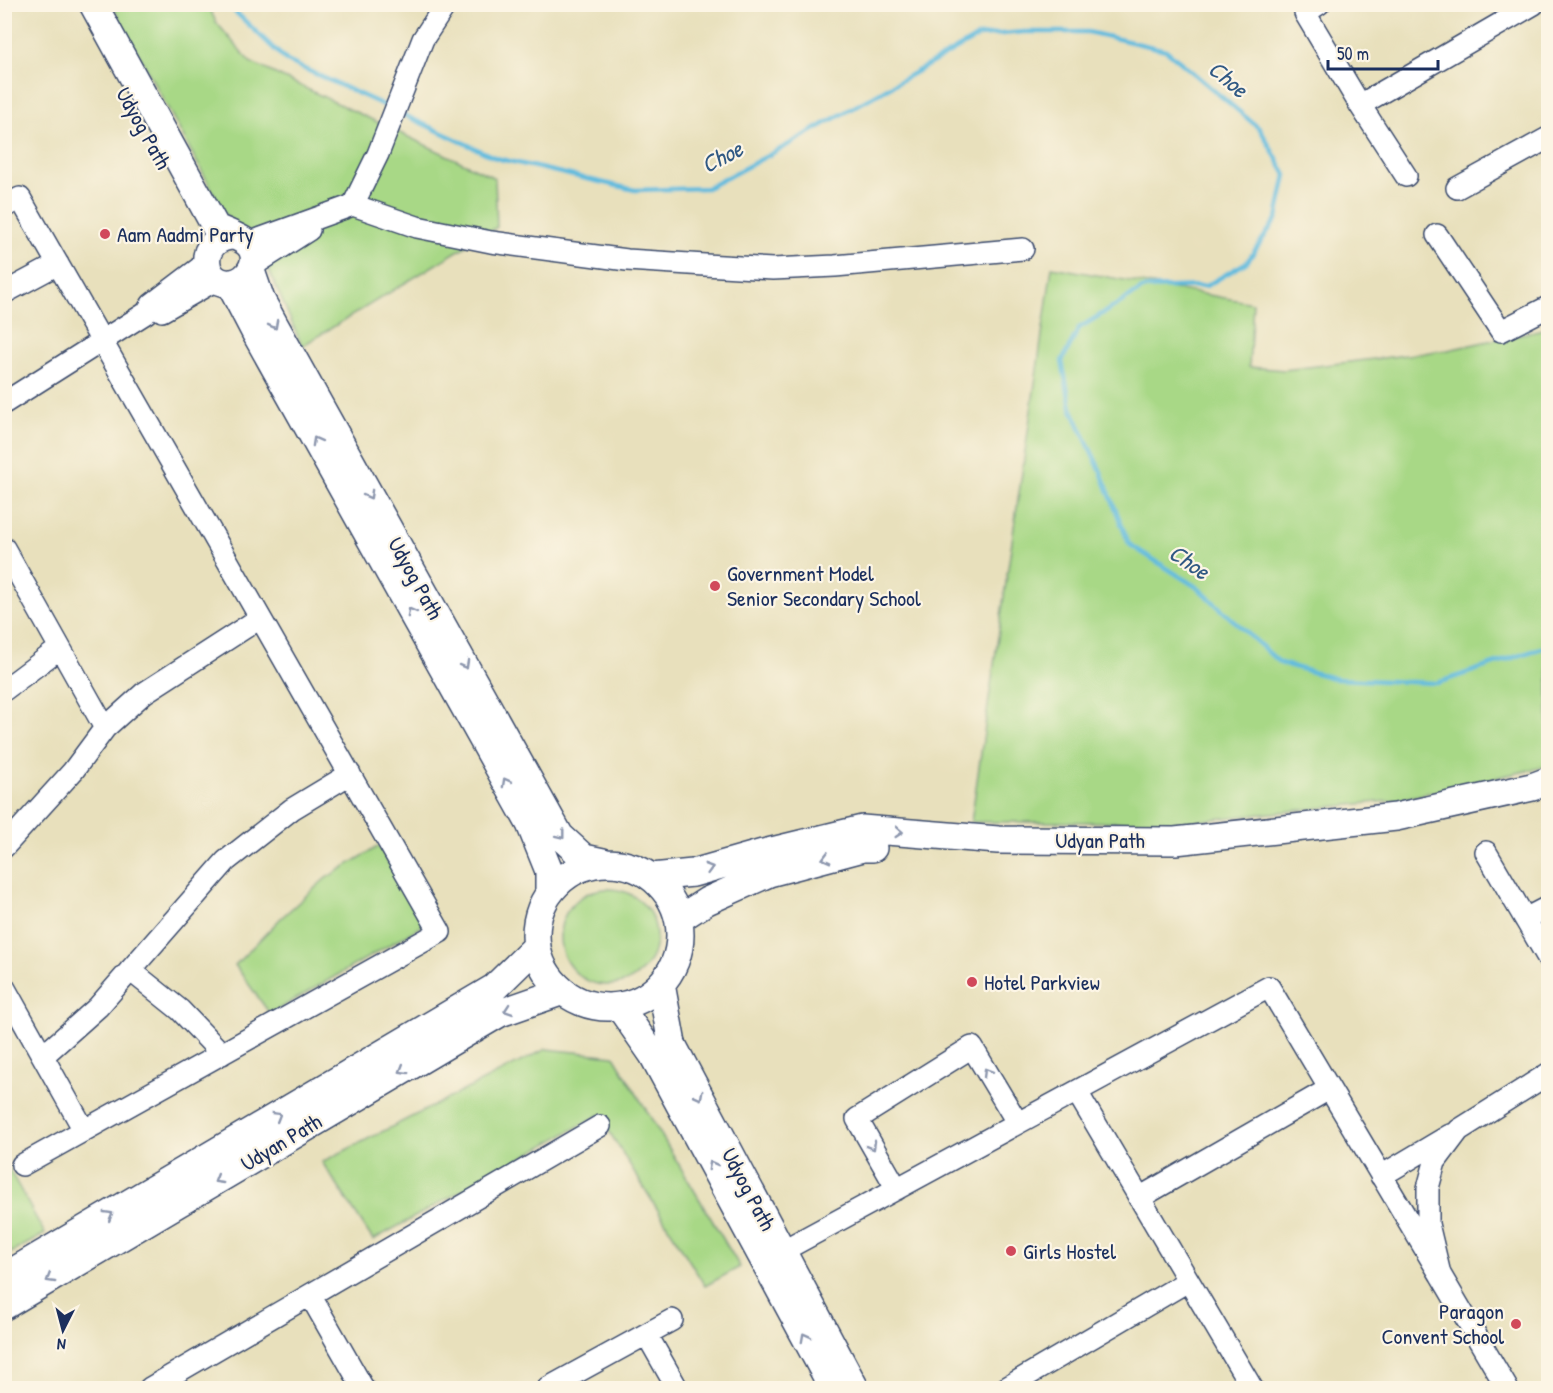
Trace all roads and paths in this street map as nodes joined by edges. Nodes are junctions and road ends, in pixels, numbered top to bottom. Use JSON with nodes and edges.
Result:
{"nodes":[{"id":1,"x":74,"y":4,"type":"edge"},
{"id":2,"x":93,"y":4,"type":"edge"},
{"id":3,"x":446,"y":4,"type":"edge"},
{"id":4,"x":1319,"y":4,"type":"edge"},
{"id":5,"x":1534,"y":4,"type":"edge"},
{"id":6,"x":1360,"y":105,"type":"junction"},
{"id":7,"x":1548,"y":138,"type":"edge"},
{"id":8,"x":1406,"y":176,"type":"dead end"},
{"id":9,"x":1457,"y":188,"type":"dead end"},
{"id":10,"x":4,"y":207,"type":"edge"},
{"id":11,"x":346,"y":208,"type":"junction"},
{"id":12,"x":1437,"y":235,"type":"dead end"},
{"id":13,"x":1023,"y":249,"type":"dead end"},
{"id":14,"x":231,"y":262,"type":"junction"},
{"id":15,"x":58,"y":264,"type":"junction"},
{"id":16,"x":4,"y":293,"type":"edge"},
{"id":17,"x":1548,"y":307,"type":"edge"},
{"id":18,"x":102,"y":340,"type":"junction"},
{"id":19,"x":4,"y":403,"type":"edge"},
{"id":20,"x":4,"y":549,"type":"edge"},
{"id":21,"x":260,"y":618,"type":"junction"},
{"id":22,"x":60,"y":648,"type":"junction"},
{"id":23,"x":4,"y":690,"type":"edge"},
{"id":24,"x":105,"y":728,"type":"junction"},
{"id":25,"x":350,"y":774,"type":"junction"},
{"id":26,"x":1548,"y":781,"type":"edge"},
{"id":27,"x":1548,"y":797,"type":"edge"},
{"id":28,"x":4,"y":847,"type":"edge"},
{"id":29,"x":1486,"y":852,"type":"dead end"},
{"id":30,"x":603,"y":862,"type":"junction"},
{"id":31,"x":652,"y":877,"type":"junction"},
{"id":32,"x":549,"y":893,"type":"junction"},
{"id":33,"x":1548,"y":906,"type":"edge"},
{"id":34,"x":679,"y":919,"type":"junction"},
{"id":35,"x":1525,"y":919,"type":"junction"},
{"id":36,"x":537,"y":946,"type":"junction"},
{"id":37,"x":1548,"y":958,"type":"edge"},
{"id":38,"x":130,"y":970,"type":"junction"},
{"id":39,"x":661,"y":984,"type":"junction"},
{"id":40,"x":4,"y":987,"type":"edge"},
{"id":41,"x":563,"y":992,"type":"junction"},
{"id":42,"x":619,"y":1006,"type":"junction"},
{"id":43,"x":222,"y":1053,"type":"junction"},
{"id":44,"x":43,"y":1056,"type":"junction"},
{"id":45,"x":1548,"y":1074,"type":"edge"},
{"id":46,"x":1329,"y":1089,"type":"junction"},
{"id":47,"x":1077,"y":1092,"type":"junction"},
{"id":48,"x":1017,"y":1122,"type":"junction"},
{"id":49,"x":600,"y":1126,"type":"dead end"},
{"id":50,"x":84,"y":1130,"type":"junction"},
{"id":51,"x":1459,"y":1130,"type":"junction"},
{"id":52,"x":22,"y":1165,"type":"dead end"},
{"id":53,"x":1381,"y":1176,"type":"junction"},
{"id":54,"x":897,"y":1189,"type":"junction"},
{"id":55,"x":1139,"y":1198,"type":"junction"},
{"id":56,"x":782,"y":1251,"type":"junction"},
{"id":57,"x":1440,"y":1274,"type":"junction"},
{"id":58,"x":4,"y":1277,"type":"edge"},
{"id":59,"x":1188,"y":1281,"type":"junction"},
{"id":60,"x":310,"y":1295,"type":"junction"},
{"id":61,"x":4,"y":1306,"type":"edge"},
{"id":62,"x":672,"y":1320,"type":"dead end"},
{"id":63,"x":647,"y":1335,"type":"junction"},
{"id":64,"x":150,"y":1389,"type":"edge"},
{"id":65,"x":363,"y":1389,"type":"edge"},
{"id":66,"x":548,"y":1389,"type":"edge"},
{"id":67,"x":677,"y":1389,"type":"edge"},
{"id":68,"x":833,"y":1389,"type":"edge"},
{"id":69,"x":855,"y":1389,"type":"edge"},
{"id":70,"x":1006,"y":1389,"type":"edge"},
{"id":71,"x":1252,"y":1389,"type":"edge"},
{"id":72,"x":1507,"y":1389,"type":"edge"}],
"edges":[{"from":1,"to":14,"type":"main road","name":"Udyog Path"},
{"from":2,"to":14,"type":"main road","name":"Udyog Path"},
{"from":3,"to":11,"type":"street"},
{"from":4,"to":6,"type":"street"},
{"from":5,"to":6,"type":"street"},
{"from":6,"to":8,"type":"street"},
{"from":7,"to":9,"type":"street"},
{"from":10,"to":15,"type":"street"},
{"from":11,"to":13,"type":"street"},
{"from":11,"to":14,"type":"street"},
{"from":12,"to":17,"type":"street"},
{"from":14,"to":18,"type":"street"},
{"from":14,"to":30,"type":"main road","name":"Udyog Path","one_way":true},
{"from":32,"to":14,"type":"main road","name":"Udyog Path","one_way":true},
{"from":15,"to":16,"type":"street"},
{"from":15,"to":18,"type":"street"},
{"from":18,"to":19,"type":"street"},
{"from":18,"to":21,"type":"street"},
{"from":20,"to":22,"type":"street"},
{"from":21,"to":24,"type":"street"},
{"from":21,"to":25,"type":"street"},
{"from":22,"to":23,"type":"street"},
{"from":22,"to":24,"type":"street"},
{"from":24,"to":28,"type":"street"},
{"from":25,"to":38,"type":"street"},
{"from":25,"to":43,"type":"street"},
{"from":31,"to":26,"type":"main road","name":"Udyan Path","one_way":true},
{"from":27,"to":34,"type":"main road","name":"Udyan Path","one_way":true},
{"from":29,"to":35,"type":"street"},
{"from":30,"to":31,"type":"main road"},
{"from":30,"to":32,"type":"main road"},
{"from":31,"to":34,"type":"main road"},
{"from":32,"to":36,"type":"main road"},
{"from":33,"to":35,"type":"street"},
{"from":34,"to":39,"type":"main road"},
{"from":35,"to":37,"type":"street"},
{"from":36,"to":41,"type":"main road"},
{"from":58,"to":36,"type":"main road","name":"Udyan Path","one_way":true},
{"from":38,"to":43,"type":"street"},
{"from":38,"to":44,"type":"street"},
{"from":39,"to":42,"type":"main road"},
{"from":39,"to":56,"type":"main road","name":"Udyog Path","one_way":true},
{"from":40,"to":44,"type":"street"},
{"from":41,"to":42,"type":"main road"},
{"from":41,"to":61,"type":"main road","name":"Udyan Path","one_way":true},
{"from":68,"to":42,"type":"main road","name":"Udyog Path","one_way":true},
{"from":43,"to":50,"type":"street"},
{"from":44,"to":50,"type":"street"},
{"from":45,"to":51,"type":"street"},
{"from":46,"to":47,"type":"street"},
{"from":46,"to":53,"type":"street"},
{"from":46,"to":55,"type":"street"},
{"from":47,"to":48,"type":"street"},
{"from":47,"to":55,"type":"street"},
{"from":48,"to":54,"type":"street"},
{"from":48,"to":54,"type":"street","one_way":true},
{"from":49,"to":60,"type":"street"},
{"from":50,"to":52,"type":"street"},
{"from":51,"to":53,"type":"street"},
{"from":51,"to":57,"type":"street"},
{"from":53,"to":57,"type":"street"},
{"from":54,"to":56,"type":"street"},
{"from":55,"to":59,"type":"street"},
{"from":56,"to":69,"type":"main road","name":"Udyog Path"},
{"from":57,"to":72,"type":"street"},
{"from":59,"to":70,"type":"street"},
{"from":59,"to":71,"type":"street"},
{"from":60,"to":64,"type":"street"},
{"from":60,"to":65,"type":"street"},
{"from":62,"to":63,"type":"street"},
{"from":63,"to":66,"type":"street"},
{"from":63,"to":67,"type":"street"}]}
